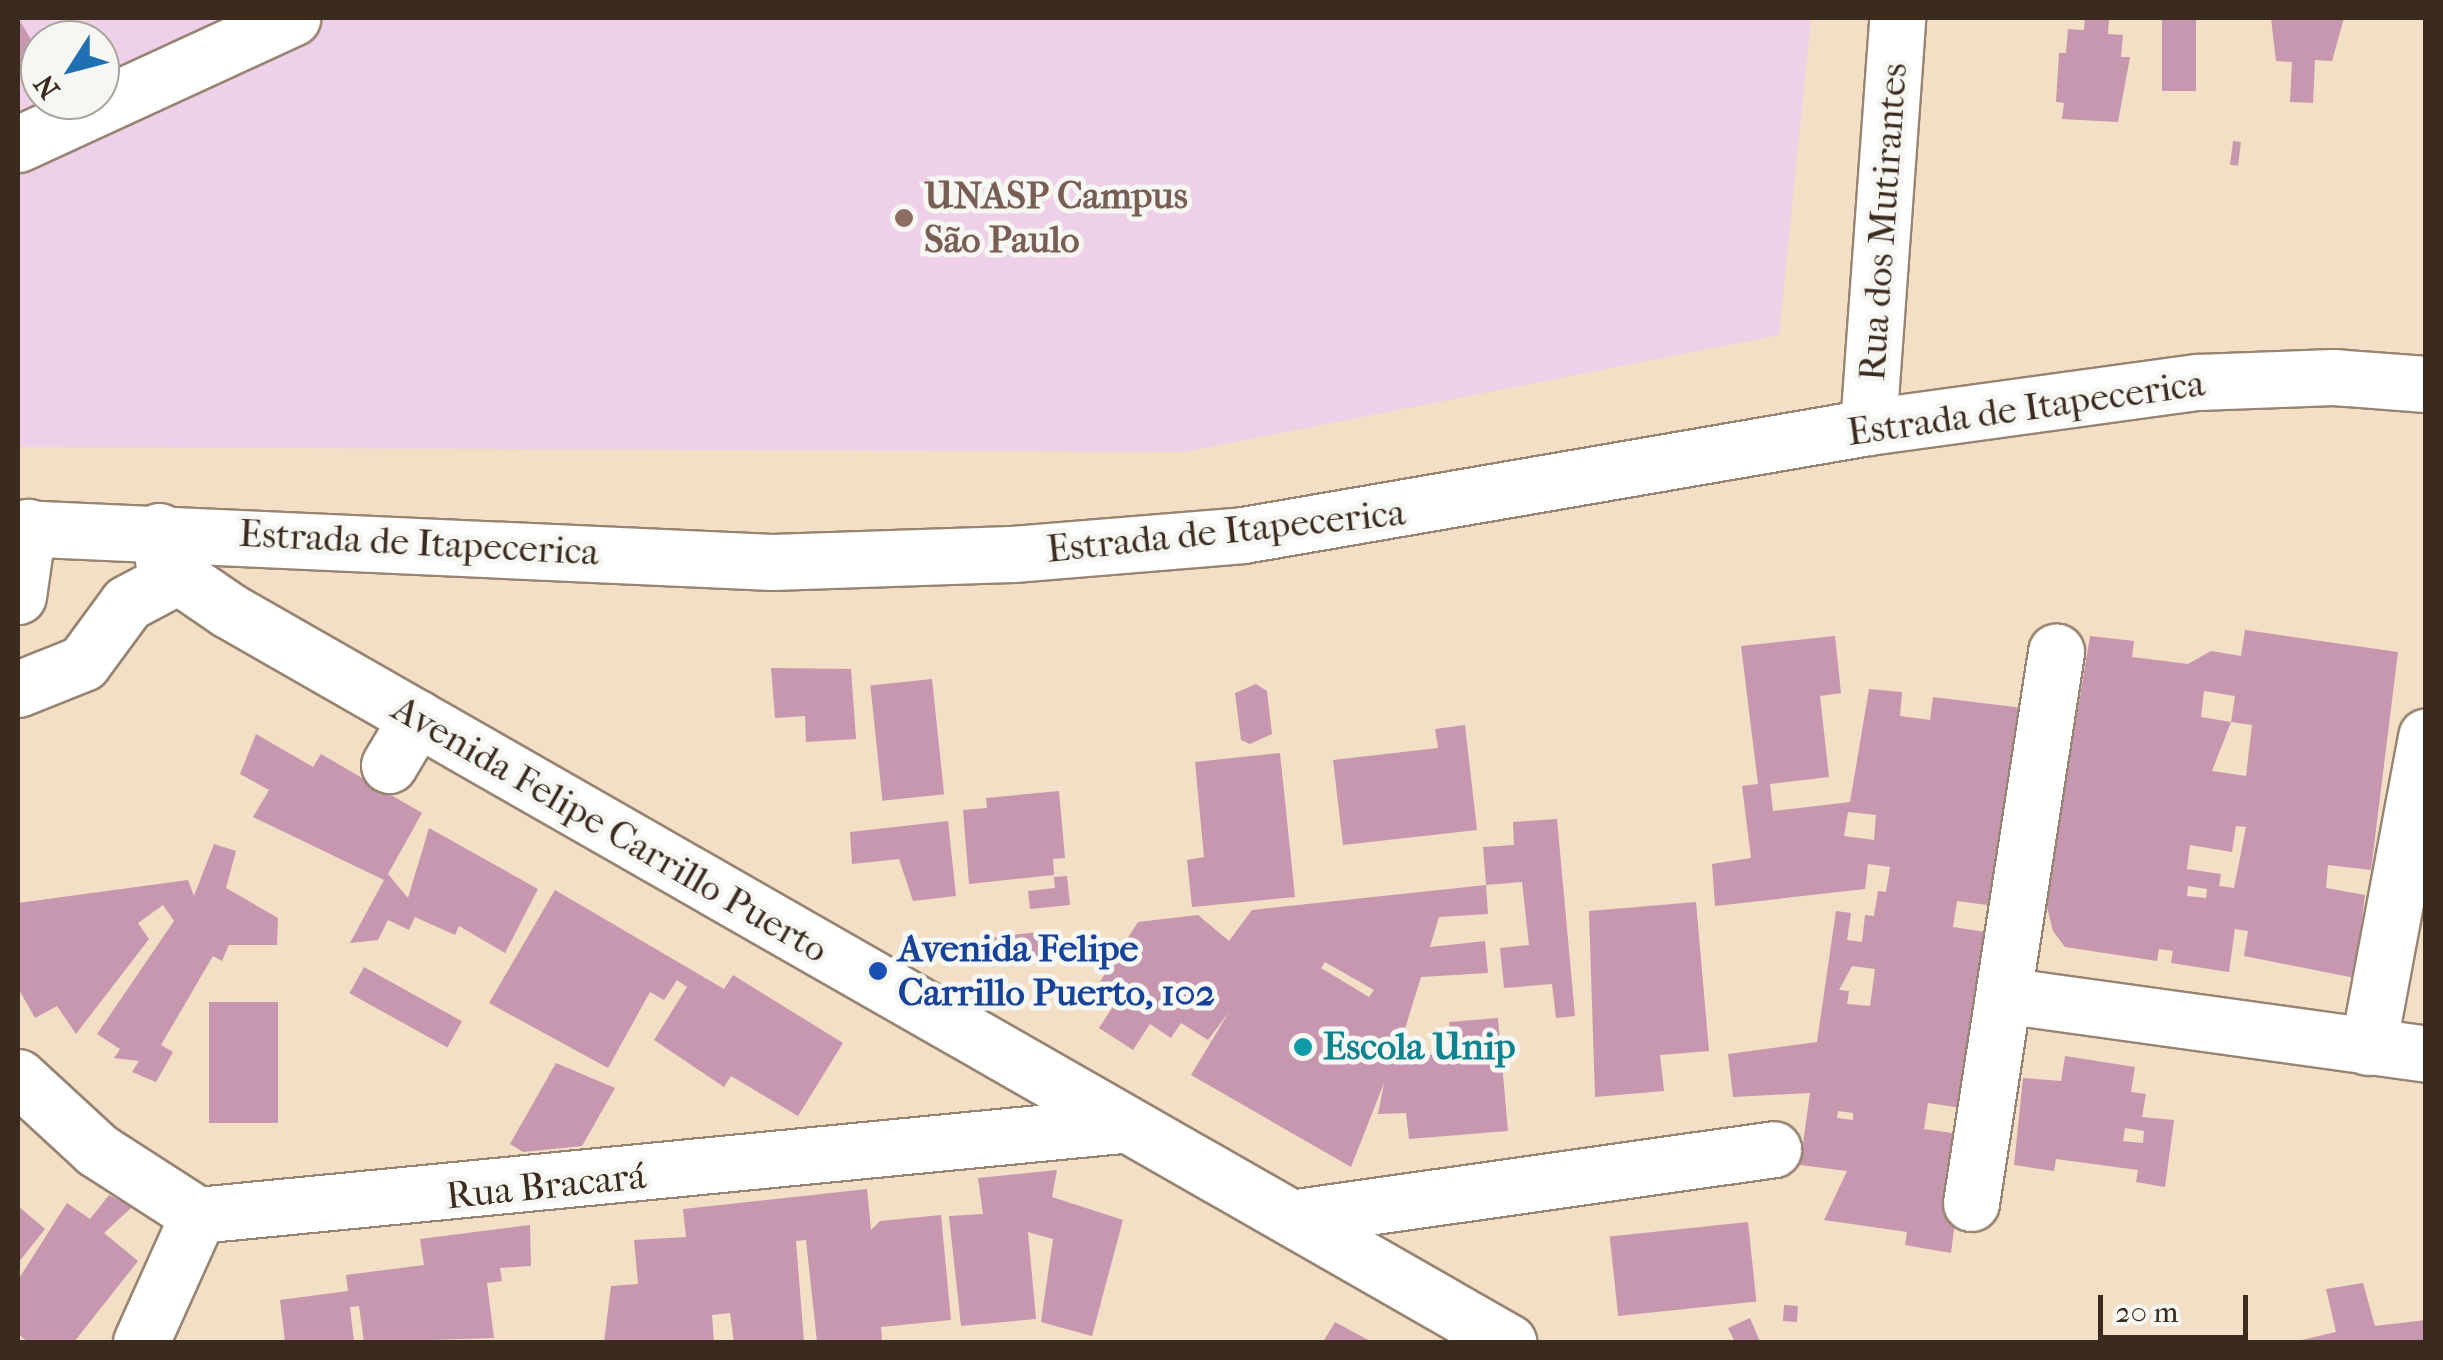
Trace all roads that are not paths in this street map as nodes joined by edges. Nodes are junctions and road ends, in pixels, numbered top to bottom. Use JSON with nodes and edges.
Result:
{"nodes":[{"id":1,"x":292,"y":18,"type":"edge"},
{"id":2,"x":1897,"y":18,"type":"edge"},
{"id":3,"x":18,"y":144,"type":"edge"},
{"id":4,"x":2426,"y":384,"type":"edge"},
{"id":5,"x":1868,"y":427,"type":"junction"},
{"id":6,"x":23,"y":527,"type":"edge"},
{"id":7,"x":167,"y":554,"type":"junction"},
{"id":8,"x":18,"y":596,"type":"edge"},
{"id":9,"x":2056,"y":652,"type":"dead end"},
{"id":10,"x":18,"y":689,"type":"edge"},
{"id":11,"x":417,"y":718,"type":"junction"},
{"id":12,"x":2426,"y":736,"type":"edge"},
{"id":13,"x":389,"y":765,"type":"dead end"},
{"id":14,"x":2010,"y":996,"type":"junction"},
{"id":15,"x":2368,"y":1047,"type":"junction"},
{"id":16,"x":2426,"y":1054,"type":"edge"},
{"id":17,"x":18,"y":1077,"type":"edge"},
{"id":18,"x":1121,"y":1125,"type":"junction"},
{"id":19,"x":1773,"y":1149,"type":"dead end"},
{"id":20,"x":1971,"y":1203,"type":"dead end"},
{"id":21,"x":198,"y":1215,"type":"junction"},
{"id":22,"x":1297,"y":1217,"type":"junction"},
{"id":23,"x":141,"y":1342,"type":"edge"},
{"id":24,"x":1508,"y":1342,"type":"edge"}],
"edges":[{"from":1,"to":3,"type":"street"},
{"from":2,"to":5,"type":"street","name":"Rua dos Mutirantes"},
{"from":4,"to":5,"type":"street","name":"Estrada de Itapecerica"},
{"from":5,"to":7,"type":"street","name":"Estrada de Itapecerica"},
{"from":6,"to":7,"type":"street","name":"Estrada de Itapecerica"},
{"from":6,"to":8,"type":"street"},
{"from":7,"to":10,"type":"street"},
{"from":7,"to":11,"type":"street","name":"Avenida Felipe Carrillo Puerto"},
{"from":9,"to":14,"type":"street"},
{"from":11,"to":13,"type":"street"},
{"from":11,"to":18,"type":"street","name":"Avenida Felipe Carrillo Puerto"},
{"from":12,"to":15,"type":"street"},
{"from":14,"to":15,"type":"street"},
{"from":14,"to":20,"type":"street"},
{"from":15,"to":16,"type":"street"},
{"from":17,"to":21,"type":"street"},
{"from":18,"to":21,"type":"street","name":"Rua Bracará"},
{"from":18,"to":22,"type":"street","name":"Avenida Felipe Carrillo Puerto"},
{"from":19,"to":22,"type":"street"},
{"from":21,"to":23,"type":"street"},
{"from":22,"to":24,"type":"street","name":"Avenida Felipe Carrillo Puerto"}]}
